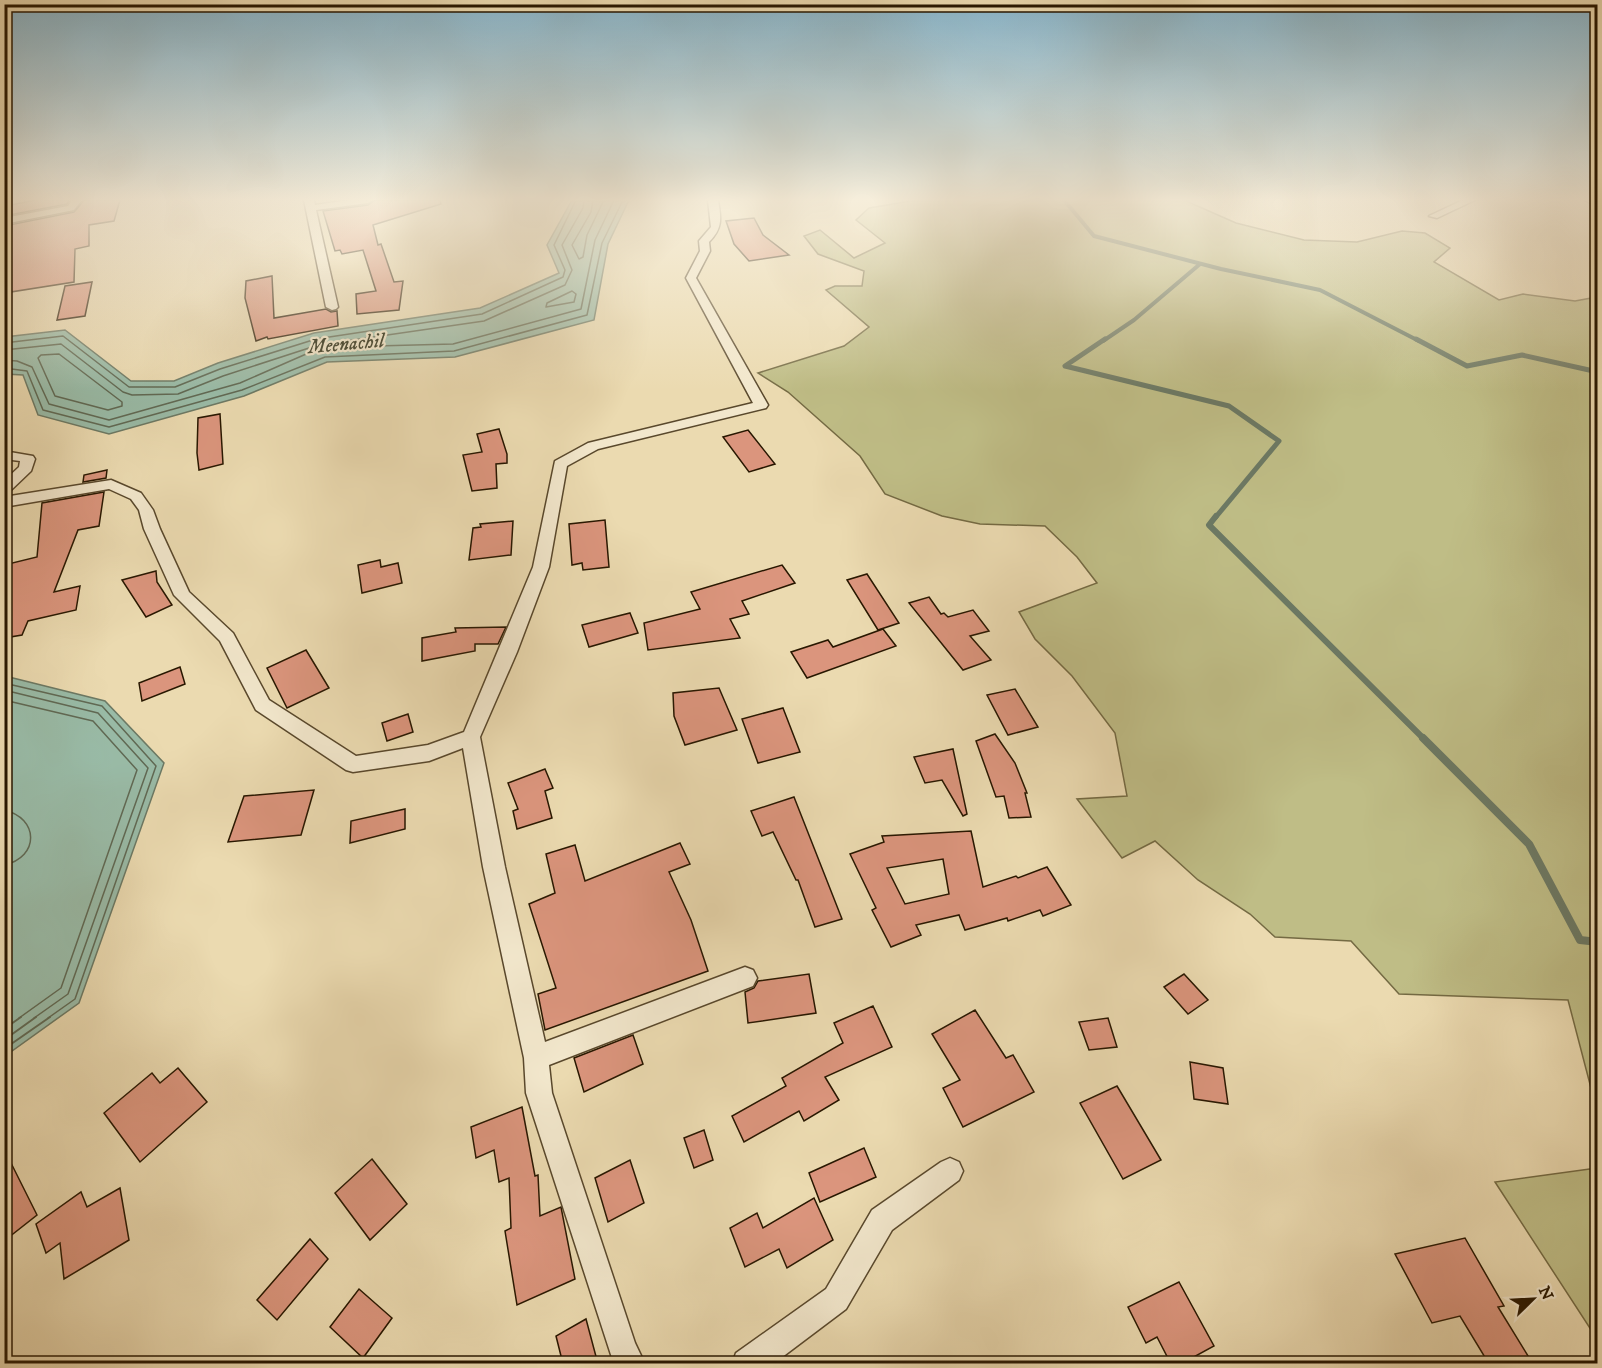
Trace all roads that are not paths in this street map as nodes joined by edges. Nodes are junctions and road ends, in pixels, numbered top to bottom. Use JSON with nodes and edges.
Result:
{"nodes":[{"id":1,"x":323,"y":264,"type":"edge"},
{"id":2,"x":698,"y":264,"type":"edge"},
{"id":3,"x":332,"y":307,"type":"dead end"},
{"id":4,"x":4,"y":456,"type":"edge"},
{"id":5,"x":4,"y":489,"type":"edge"},
{"id":6,"x":4,"y":502,"type":"edge"},
{"id":7,"x":471,"y":737,"type":"junction"},
{"id":8,"x":745,"y":978,"type":"dead end"},
{"id":9,"x":536,"y":1058,"type":"junction"},
{"id":10,"x":950,"y":1171,"type":"dead end"},
{"id":11,"x":630,"y":1364,"type":"edge"},
{"id":12,"x":747,"y":1364,"type":"edge"}],
"edges":[{"from":1,"to":3,"type":"street"},
{"from":2,"to":7,"type":"street"},
{"from":4,"to":5,"type":"street"},
{"from":6,"to":7,"type":"street"},
{"from":7,"to":9,"type":"street"},
{"from":8,"to":9,"type":"street"},
{"from":9,"to":11,"type":"street"},
{"from":10,"to":12,"type":"street"}]}
